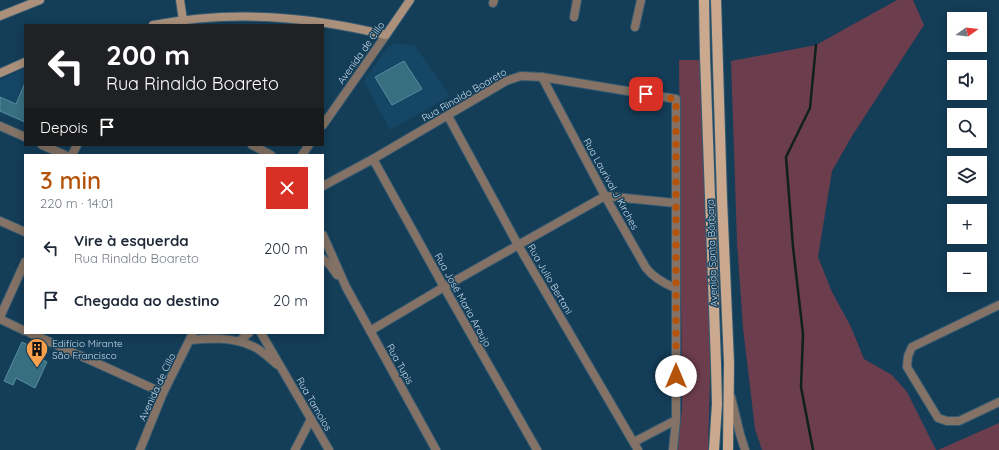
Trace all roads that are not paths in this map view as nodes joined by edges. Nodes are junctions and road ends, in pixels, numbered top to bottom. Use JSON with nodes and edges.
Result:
{"nodes":[{"id":1,"x":40,"y":0,"type":"edge"},
{"id":2,"x":180,"y":0,"type":"edge"},
{"id":3,"x":402,"y":0,"type":"edge"},
{"id":4,"x":410,"y":0,"type":"edge"},
{"id":5,"x":577,"y":0,"type":"edge"},
{"id":6,"x":641,"y":0,"type":"edge"},
{"id":7,"x":704,"y":0,"type":"edge"},
{"id":8,"x":716,"y":0,"type":"edge"},
{"id":9,"x":402,"y":12,"type":"junction"},
{"id":10,"x":0,"y":16,"type":"edge"},
{"id":11,"x":574,"y":16,"type":"dead end"},
{"id":12,"x":183,"y":20,"type":"junction"},
{"id":13,"x":159,"y":24,"type":"edge"},
{"id":14,"x":634,"y":27,"type":"dead end"},
{"id":15,"x":386,"y":35,"type":"junction"},
{"id":16,"x":24,"y":62,"type":"edge"},
{"id":17,"x":0,"y":73,"type":"edge"},
{"id":18,"x":542,"y":77,"type":"junction"},
{"id":19,"x":448,"y":116,"type":"junction"},
{"id":20,"x":324,"y":124,"type":"edge"},
{"id":21,"x":0,"y":126,"type":"edge"},
{"id":22,"x":24,"y":137,"type":"edge"},
{"id":23,"x":44,"y":146,"type":"edge"},
{"id":24,"x":254,"y":146,"type":"edge"},
{"id":25,"x":62,"y":154,"type":"edge"},
{"id":26,"x":269,"y":154,"type":"edge"},
{"id":27,"x":373,"y":159,"type":"junction"},
{"id":28,"x":324,"y":185,"type":"edge"},
{"id":29,"x":605,"y":196,"type":"junction"},
{"id":30,"x":675,"y":203,"type":"junction"},
{"id":31,"x":0,"y":221,"type":"edge"},
{"id":32,"x":24,"y":232,"type":"edge"},
{"id":33,"x":518,"y":245,"type":"junction"},
{"id":34,"x":325,"y":247,"type":"edge"},
{"id":35,"x":324,"y":260,"type":"edge"},
{"id":36,"x":24,"y":264,"type":"edge"},
{"id":37,"x":346,"y":287,"type":"junction"},
{"id":38,"x":444,"y":287,"type":"junction"},
{"id":39,"x":675,"y":288,"type":"junction"},
{"id":40,"x":999,"y":305,"type":"edge"},
{"id":41,"x":0,"y":318,"type":"edge"},
{"id":42,"x":24,"y":330,"type":"edge"},
{"id":43,"x":370,"y":331,"type":"junction"},
{"id":44,"x":32,"y":334,"type":"edge"},
{"id":45,"x":248,"y":334,"type":"edge"},
{"id":46,"x":262,"y":334,"type":"edge"},
{"id":47,"x":192,"y":336,"type":"edge"},
{"id":48,"x":239,"y":342,"type":"junction"},
{"id":49,"x":281,"y":368,"type":"junction"},
{"id":50,"x":730,"y":389,"type":"junction"},
{"id":51,"x":163,"y":394,"type":"junction"},
{"id":52,"x":999,"y":402,"type":"edge"},
{"id":53,"x":311,"y":419,"type":"junction"},
{"id":54,"x":676,"y":420,"type":"junction"},
{"id":55,"x":634,"y":442,"type":"junction"},
{"id":56,"x":140,"y":450,"type":"edge"},
{"id":57,"x":295,"y":450,"type":"edge"},
{"id":58,"x":329,"y":450,"type":"edge"},
{"id":59,"x":436,"y":450,"type":"edge"},
{"id":60,"x":537,"y":450,"type":"edge"},
{"id":61,"x":638,"y":450,"type":"edge"},
{"id":62,"x":672,"y":450,"type":"edge"},
{"id":63,"x":714,"y":450,"type":"edge"},
{"id":64,"x":728,"y":450,"type":"edge"},
{"id":65,"x":745,"y":450,"type":"edge"}],
"edges":[{"from":1,"to":10,"type":"main road"},
{"from":2,"to":12,"type":"main road"},
{"from":3,"to":9,"type":"main road"},
{"from":4,"to":9,"type":"main road","name":"Avenida de Cillo"},
{"from":5,"to":11,"type":"street"},
{"from":6,"to":14,"type":"street"},
{"from":7,"to":63,"type":"main road","name":"Avenida Santa Bárbara"},
{"from":8,"to":50,"type":"main road","name":"Avenida Santa Bárbara"},
{"from":9,"to":15,"type":"main road","name":"Avenida de Cillo"},
{"from":12,"to":13,"type":"main road"},
{"from":12,"to":15,"type":"main road"},
{"from":15,"to":20,"type":"street","name":"Avenida de Cillo"},
{"from":16,"to":17,"type":"main road"},
{"from":18,"to":19,"type":"street","name":"Rua Rinaldo Boareto"},
{"from":18,"to":29,"type":"street","name":"Rua Laurival J Kirches"},
{"from":18,"to":30,"type":"street","name":"Rua Rinaldo Boareto"},
{"from":19,"to":27,"type":"street","name":"Rua Rinaldo Boareto"},
{"from":19,"to":33,"type":"street","name":"Rua Julio Bertani"},
{"from":21,"to":22,"type":"street"},
{"from":23,"to":25,"type":"street"},
{"from":24,"to":26,"type":"street"},
{"from":27,"to":28,"type":"street","name":"Rua Rinaldo Boareto"},
{"from":27,"to":38,"type":"street","name":"Rua José Maria Araujo"},
{"from":29,"to":30,"type":"street"},
{"from":29,"to":33,"type":"street"},
{"from":29,"to":39,"type":"street","name":"Rua Laurival J Kirches"},
{"from":30,"to":39,"type":"street"},
{"from":31,"to":32,"type":"street"},
{"from":33,"to":38,"type":"street"},
{"from":33,"to":55,"type":"street","name":"Rua Julio Bertani"},
{"from":34,"to":37,"type":"street","name":"Rua Tupis"},
{"from":35,"to":37,"type":"street","name":"Rua Tupis"},
{"from":36,"to":41,"type":"street"},
{"from":37,"to":43,"type":"street","name":"Rua Tupis"},
{"from":38,"to":43,"type":"street"},
{"from":38,"to":60,"type":"street","name":"Rua José Maria Araujo"},
{"from":39,"to":54,"type":"street"},
{"from":40,"to":52,"type":"street"},
{"from":41,"to":42,"type":"street"},
{"from":43,"to":59,"type":"street","name":"Rua Tupis"},
{"from":44,"to":51,"type":"street"},
{"from":45,"to":48,"type":"street"},
{"from":46,"to":49,"type":"street","name":"Rua Tamoios"},
{"from":47,"to":48,"type":"street","name":"Rua Tamoios"},
{"from":47,"to":51,"type":"street","name":"Avenida de Cillo"},
{"from":48,"to":49,"type":"street","name":"Rua Tamoios"},
{"from":49,"to":53,"type":"street","name":"Rua Tamoios"},
{"from":50,"to":64,"type":"main road","name":"Avenida Santa Bárbara"},
{"from":50,"to":65,"type":"street"},
{"from":51,"to":56,"type":"street","name":"Avenida de Cillo"},
{"from":53,"to":57,"type":"street"},
{"from":53,"to":58,"type":"street","name":"Rua Tamoios"},
{"from":54,"to":55,"type":"street"},
{"from":54,"to":62,"type":"street"},
{"from":55,"to":61,"type":"street","name":"Rua Julio Bertani"}]}
